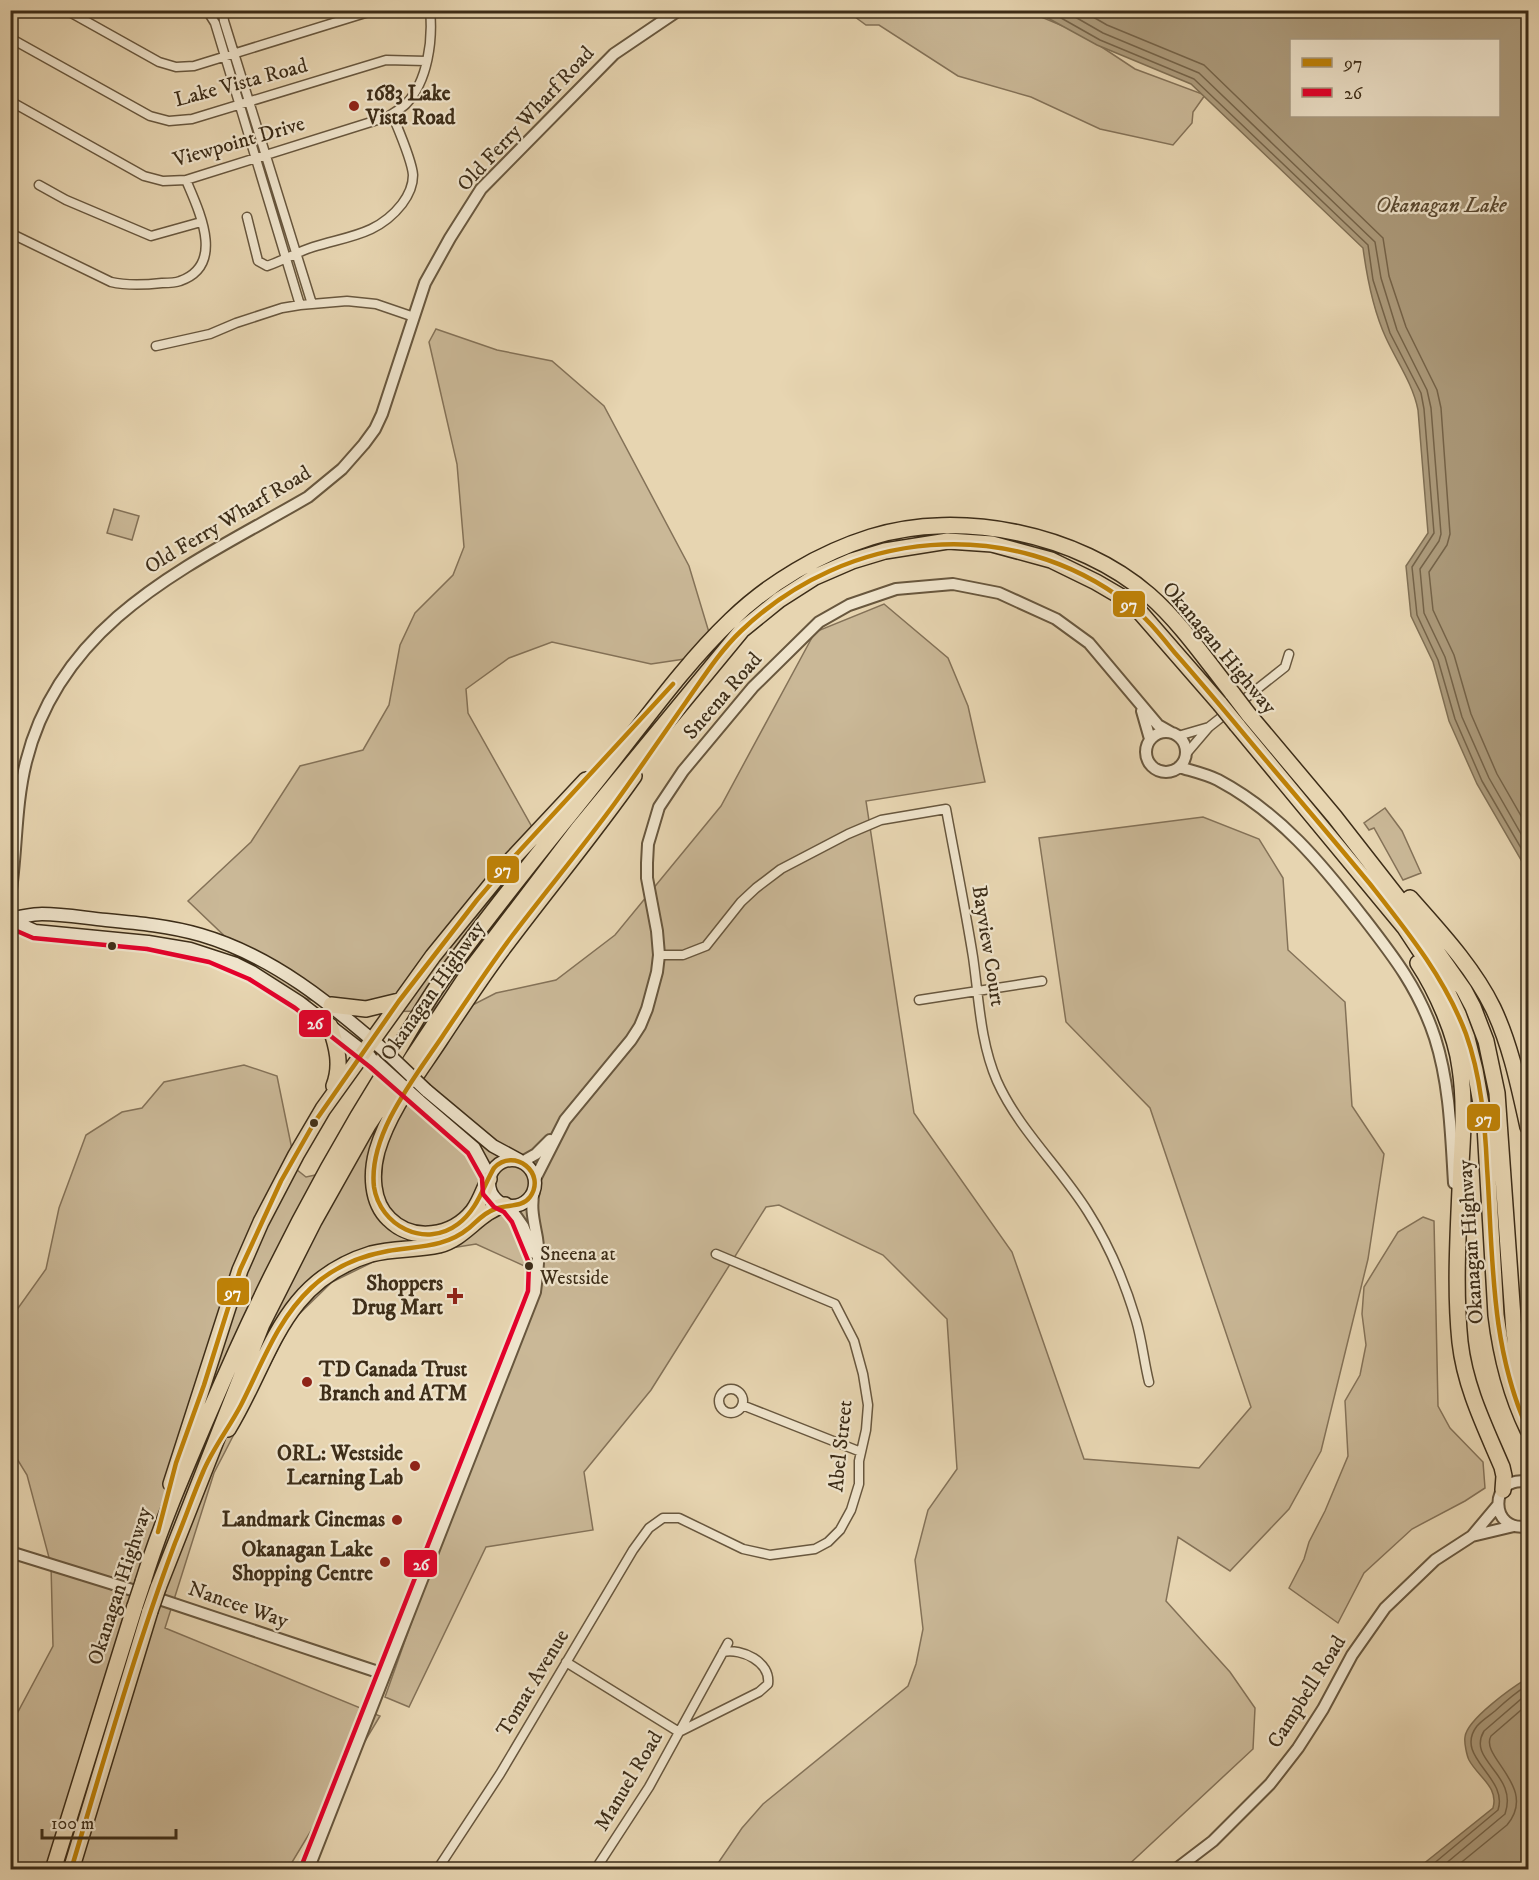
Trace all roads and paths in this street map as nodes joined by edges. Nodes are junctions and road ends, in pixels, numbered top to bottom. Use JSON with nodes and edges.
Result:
{"nodes":[{"id":1,"x":66,"y":10,"type":"edge"},
{"id":2,"x":375,"y":10,"type":"edge"},
{"id":3,"x":430,"y":10,"type":"edge"},
{"id":4,"x":679,"y":10,"type":"edge"},
{"id":5,"x":223,"y":11,"type":"edge"},
{"id":6,"x":207,"y":13,"type":"edge"},
{"id":7,"x":10,"y":38,"type":"edge"},
{"id":8,"x":229,"y":55,"type":"junction"},
{"id":9,"x":426,"y":61,"type":"junction"},
{"id":10,"x":10,"y":101,"type":"edge"},
{"id":11,"x":244,"y":103,"type":"junction"},
{"id":12,"x":392,"y":114,"type":"junction"},
{"id":13,"x":266,"y":155,"type":"junction"},
{"id":14,"x":256,"y":158,"type":"junction"},
{"id":15,"x":186,"y":180,"type":"junction"},
{"id":16,"x":39,"y":185,"type":"dead end"},
{"id":17,"x":247,"y":217,"type":"dead end"},
{"id":18,"x":201,"y":222,"type":"junction"},
{"id":19,"x":10,"y":232,"type":"edge"},
{"id":20,"x":296,"y":255,"type":"junction"},
{"id":21,"x":286,"y":260,"type":"junction"},
{"id":22,"x":312,"y":304,"type":"junction"},
{"id":23,"x":300,"y":305,"type":"junction"},
{"id":24,"x":414,"y":316,"type":"junction"},
{"id":25,"x":156,"y":346,"type":"dead end"},
{"id":26,"x":1289,"y":654,"type":"dead end"},
{"id":27,"x":681,"y":676,"type":"junction"},
{"id":28,"x":696,"y":687,"type":"junction"},
{"id":29,"x":1137,"y":700,"type":"junction"},
{"id":30,"x":1209,"y":727,"type":"junction"},
{"id":31,"x":1175,"y":734,"type":"junction"},
{"id":32,"x":1150,"y":740,"type":"junction"},
{"id":33,"x":1186,"y":754,"type":"junction"},
{"id":34,"x":1179,"y":767,"type":"junction"},
{"id":35,"x":1334,"y":816,"type":"junction"},
{"id":36,"x":1319,"y":823,"type":"junction"},
{"id":37,"x":10,"y":897,"type":"edge"},
{"id":38,"x":10,"y":919,"type":"edge"},
{"id":39,"x":659,"y":955,"type":"junction"},
{"id":40,"x":1042,"y":981,"type":"dead end"},
{"id":41,"x":977,"y":992,"type":"junction"},
{"id":42,"x":919,"y":1000,"type":"dead end"},
{"id":43,"x":399,"y":1001,"type":"junction"},
{"id":44,"x":331,"y":1005,"type":"junction"},
{"id":45,"x":330,"y":1026,"type":"junction"},
{"id":46,"x":370,"y":1051,"type":"junction"},
{"id":47,"x":422,"y":1095,"type":"junction"},
{"id":48,"x":329,"y":1101,"type":"junction"},
{"id":49,"x":1528,"y":1127,"type":"edge"},
{"id":50,"x":556,"y":1133,"type":"junction"},
{"id":51,"x":521,"y":1161,"type":"junction"},
{"id":52,"x":489,"y":1177,"type":"junction"},
{"id":53,"x":535,"y":1184,"type":"junction"},
{"id":54,"x":507,"y":1206,"type":"junction"},
{"id":55,"x":1458,"y":1245,"type":"junction"},
{"id":56,"x":717,"y":1254,"type":"dead end"},
{"id":57,"x":537,"y":1262,"type":"junction"},
{"id":58,"x":1149,"y":1382,"type":"dead end"},
{"id":59,"x":1528,"y":1392,"type":"edge"},
{"id":60,"x":742,"y":1406,"type":"dead end"},
{"id":61,"x":1528,"y":1430,"type":"edge"},
{"id":62,"x":861,"y":1452,"type":"junction"},
{"id":63,"x":207,"y":1462,"type":"junction"},
{"id":64,"x":1528,"y":1482,"type":"edge"},
{"id":65,"x":1503,"y":1490,"type":"junction"},
{"id":66,"x":1498,"y":1505,"type":"junction"},
{"id":67,"x":663,"y":1518,"type":"joint"},
{"id":68,"x":1514,"y":1526,"type":"junction"},
{"id":69,"x":1528,"y":1526,"type":"edge"},
{"id":70,"x":159,"y":1530,"type":"junction"},
{"id":71,"x":1472,"y":1536,"type":"junction"},
{"id":72,"x":10,"y":1552,"type":"edge"},
{"id":73,"x":728,"y":1643,"type":"dead end"},
{"id":74,"x":723,"y":1652,"type":"junction"},
{"id":75,"x":566,"y":1662,"type":"junction"},
{"id":76,"x":384,"y":1674,"type":"junction"},
{"id":77,"x":679,"y":1732,"type":"junction"},
{"id":78,"x":441,"y":1868,"type":"edge"},
{"id":79,"x":52,"y":1869,"type":"edge"},
{"id":80,"x":71,"y":1869,"type":"edge"},
{"id":81,"x":308,"y":1869,"type":"edge"},
{"id":82,"x":595,"y":1869,"type":"edge"},
{"id":83,"x":1175,"y":1869,"type":"edge"}],
"edges":[{"from":1,"to":8,"type":"street"},
{"from":2,"to":8,"type":"street"},
{"from":3,"to":9,"type":"street","name":"Viewpoint Drive"},
{"from":4,"to":24,"type":"street","name":"Old Ferry Wharf Road"},
{"from":5,"to":6,"type":"street"},
{"from":5,"to":8,"type":"street"},
{"from":6,"to":8,"type":"street"},
{"from":7,"to":11,"type":"street","name":"Lake Vista Road"},
{"from":8,"to":11,"type":"street"},
{"from":9,"to":11,"type":"street","name":"Lake Vista Road"},
{"from":9,"to":12,"type":"street","name":"Viewpoint Drive"},
{"from":10,"to":15,"type":"street","name":"Viewpoint Drive"},
{"from":11,"to":13,"type":"street"},
{"from":11,"to":14,"type":"street"},
{"from":12,"to":13,"type":"street","name":"Viewpoint Drive"},
{"from":12,"to":20,"type":"street"},
{"from":13,"to":14,"type":"street","name":"Viewpoint Drive"},
{"from":13,"to":20,"type":"street"},
{"from":14,"to":15,"type":"street","name":"Viewpoint Drive"},
{"from":14,"to":21,"type":"street"},
{"from":15,"to":18,"type":"street"},
{"from":16,"to":18,"type":"street"},
{"from":17,"to":21,"type":"street"},
{"from":18,"to":19,"type":"street"},
{"from":20,"to":21,"type":"street"},
{"from":20,"to":22,"type":"street"},
{"from":21,"to":23,"type":"street"},
{"from":22,"to":23,"type":"street"},
{"from":22,"to":24,"type":"street"},
{"from":23,"to":25,"type":"street"},
{"from":24,"to":37,"type":"street","name":"Old Ferry Wharf Road"},
{"from":26,"to":30,"type":"street"},
{"from":27,"to":35,"type":"highway","name":"Okanagan Highway","bridge":true},
{"from":27,"to":43,"type":"highway"},
{"from":27,"to":70,"type":"highway","name":"Okanagan Highway"},
{"from":28,"to":36,"type":"highway","name":"Okanagan Highway","bridge":true},
{"from":28,"to":52,"type":"highway"},
{"from":28,"to":63,"type":"highway","name":"Okanagan Highway"},
{"from":29,"to":31,"type":"street","name":"Sneena Road"},
{"from":29,"to":32,"type":"street","name":"Sneena Road"},
{"from":29,"to":39,"type":"street","name":"Sneena Road"},
{"from":30,"to":31,"type":"street"},
{"from":30,"to":33,"type":"street"},
{"from":31,"to":32,"type":"street"},
{"from":31,"to":33,"type":"street"},
{"from":32,"to":34,"type":"street"},
{"from":33,"to":34,"type":"street"},
{"from":34,"to":55,"type":"street"},
{"from":35,"to":49,"type":"highway"},
{"from":35,"to":59,"type":"highway","name":"Okanagan Highway"},
{"from":36,"to":55,"type":"highway"},
{"from":36,"to":61,"type":"highway","name":"Okanagan Highway"},
{"from":38,"to":44,"type":"main road"},
{"from":38,"to":45,"type":"main road"},
{"from":39,"to":41,"type":"street","name":"Bayview Court"},
{"from":39,"to":50,"type":"street","name":"Sneena Road"},
{"from":40,"to":41,"type":"street"},
{"from":41,"to":42,"type":"street"},
{"from":41,"to":58,"type":"street","name":"Bayview Court"},
{"from":43,"to":44,"type":"highway"},
{"from":43,"to":46,"type":"highway"},
{"from":44,"to":46,"type":"main road"},
{"from":45,"to":46,"type":"main road"},
{"from":45,"to":48,"type":"highway"},
{"from":46,"to":47,"type":"main road","bridge":true},
{"from":46,"to":47,"type":"main road","bridge":true},
{"from":46,"to":48,"type":"highway"},
{"from":47,"to":51,"type":"main road"},
{"from":47,"to":52,"type":"main road"},
{"from":48,"to":70,"type":"highway"},
{"from":50,"to":51,"type":"street","name":"Sneena Road"},
{"from":50,"to":53,"type":"street","name":"Sneena Road"},
{"from":51,"to":52,"type":"main road"},
{"from":51,"to":53,"type":"main road"},
{"from":52,"to":54,"type":"main road"},
{"from":53,"to":54,"type":"main road"},
{"from":53,"to":57,"type":"street","name":"Sneena Road"},
{"from":54,"to":57,"type":"street","name":"Sneena Road"},
{"from":54,"to":63,"type":"highway"},
{"from":55,"to":65,"type":"highway"},
{"from":56,"to":62,"type":"street","name":"Abel Street"},
{"from":57,"to":76,"type":"street","name":"Sneena Road"},
{"from":60,"to":62,"type":"street"},
{"from":62,"to":67,"type":"street","name":"Abel Street"},
{"from":63,"to":80,"type":"highway","name":"Okanagan Highway","bridge":true},
{"from":64,"to":65,"type":"street"},
{"from":65,"to":66,"type":"street"},
{"from":66,"to":68,"type":"street"},
{"from":66,"to":71,"type":"street","name":"Campbell Road"},
{"from":67,"to":75,"type":"street","name":"Tomat Avenue"},
{"from":68,"to":69,"type":"street","name":"Campbell Road"},
{"from":68,"to":71,"type":"street","name":"Campbell Road"},
{"from":70,"to":79,"type":"highway","name":"Okanagan Highway","bridge":true},
{"from":71,"to":83,"type":"street","name":"Campbell Road"},
{"from":72,"to":76,"type":"street","name":"Nancee Way"},
{"from":73,"to":74,"type":"street"},
{"from":74,"to":77,"type":"street"},
{"from":74,"to":77,"type":"street"},
{"from":75,"to":77,"type":"street","name":"Manuel Road"},
{"from":75,"to":78,"type":"street","name":"Tomat Avenue"},
{"from":76,"to":81,"type":"street","name":"Sneena Road"},
{"from":77,"to":82,"type":"street","name":"Manuel Road"}]}
